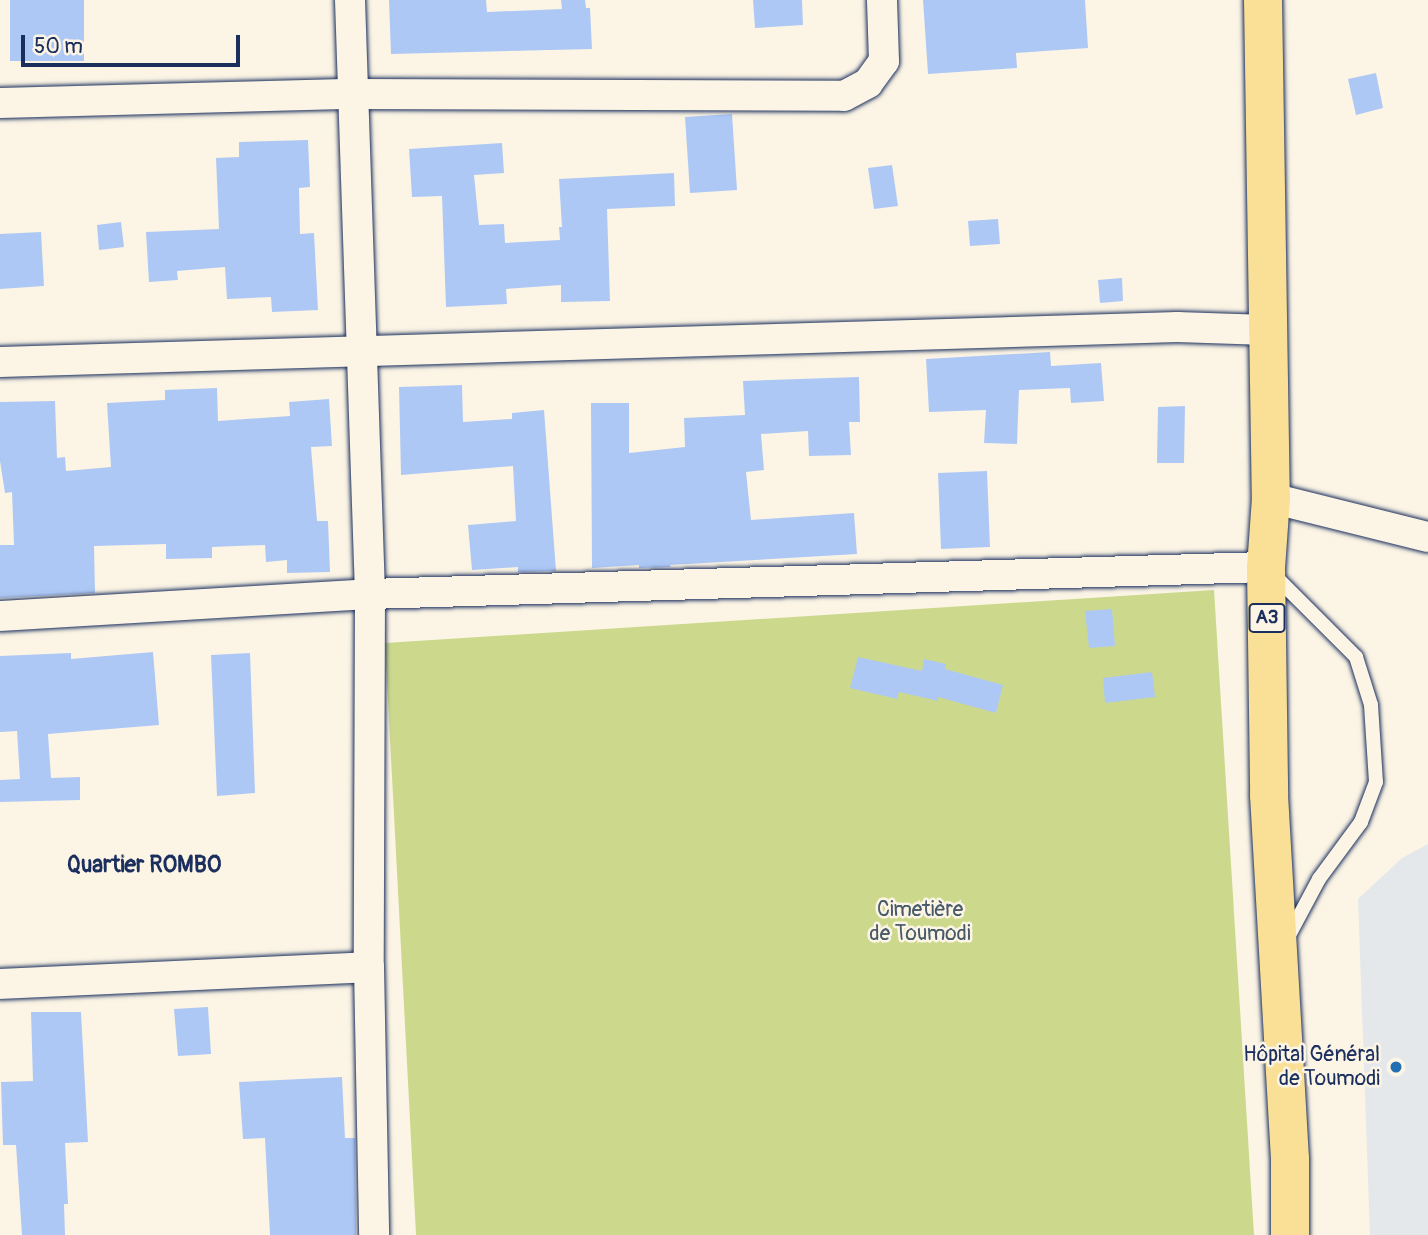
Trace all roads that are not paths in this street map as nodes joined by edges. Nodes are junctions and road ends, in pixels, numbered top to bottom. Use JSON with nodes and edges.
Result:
{"nodes":[{"id":1,"x":350,"y":0,"type":"edge"},
{"id":2,"x":882,"y":0,"type":"edge"},
{"id":3,"x":1263,"y":0,"type":"edge"},
{"id":4,"x":354,"y":94,"type":"junction"},
{"id":5,"x":0,"y":103,"type":"edge"},
{"id":6,"x":1267,"y":330,"type":"junction"},
{"id":7,"x":363,"y":352,"type":"junction"},
{"id":8,"x":0,"y":362,"type":"edge"},
{"id":9,"x":1271,"y":498,"type":"junction"},
{"id":10,"x":1428,"y":537,"type":"edge"},
{"id":11,"x":1266,"y":567,"type":"junction"},
{"id":12,"x":370,"y":593,"type":"junction"},
{"id":13,"x":0,"y":616,"type":"edge"},
{"id":14,"x":1276,"y":958,"type":"junction"},
{"id":15,"x":369,"y":967,"type":"junction"},
{"id":16,"x":0,"y":984,"type":"edge"},
{"id":17,"x":374,"y":1235,"type":"edge"},
{"id":18,"x":1290,"y":1235,"type":"edge"}],
"edges":[{"from":1,"to":4,"type":"street"},
{"from":2,"to":4,"type":"street"},
{"from":3,"to":6,"type":"main road","number":"A3"},
{"from":4,"to":5,"type":"street"},
{"from":4,"to":7,"type":"street"},
{"from":6,"to":7,"type":"street"},
{"from":6,"to":9,"type":"main road","number":"A3"},
{"from":7,"to":8,"type":"street"},
{"from":7,"to":12,"type":"street"},
{"from":9,"to":10,"type":"street"},
{"from":9,"to":11,"type":"main road","number":"A3"},
{"from":11,"to":12,"type":"street"},
{"from":11,"to":14,"type":"main road","number":"A3"},
{"from":11,"to":14,"type":"lane"},
{"from":12,"to":13,"type":"street"},
{"from":12,"to":15,"type":"street"},
{"from":14,"to":18,"type":"main road","number":"A3"},
{"from":15,"to":16,"type":"street"},
{"from":15,"to":17,"type":"street"}]}
